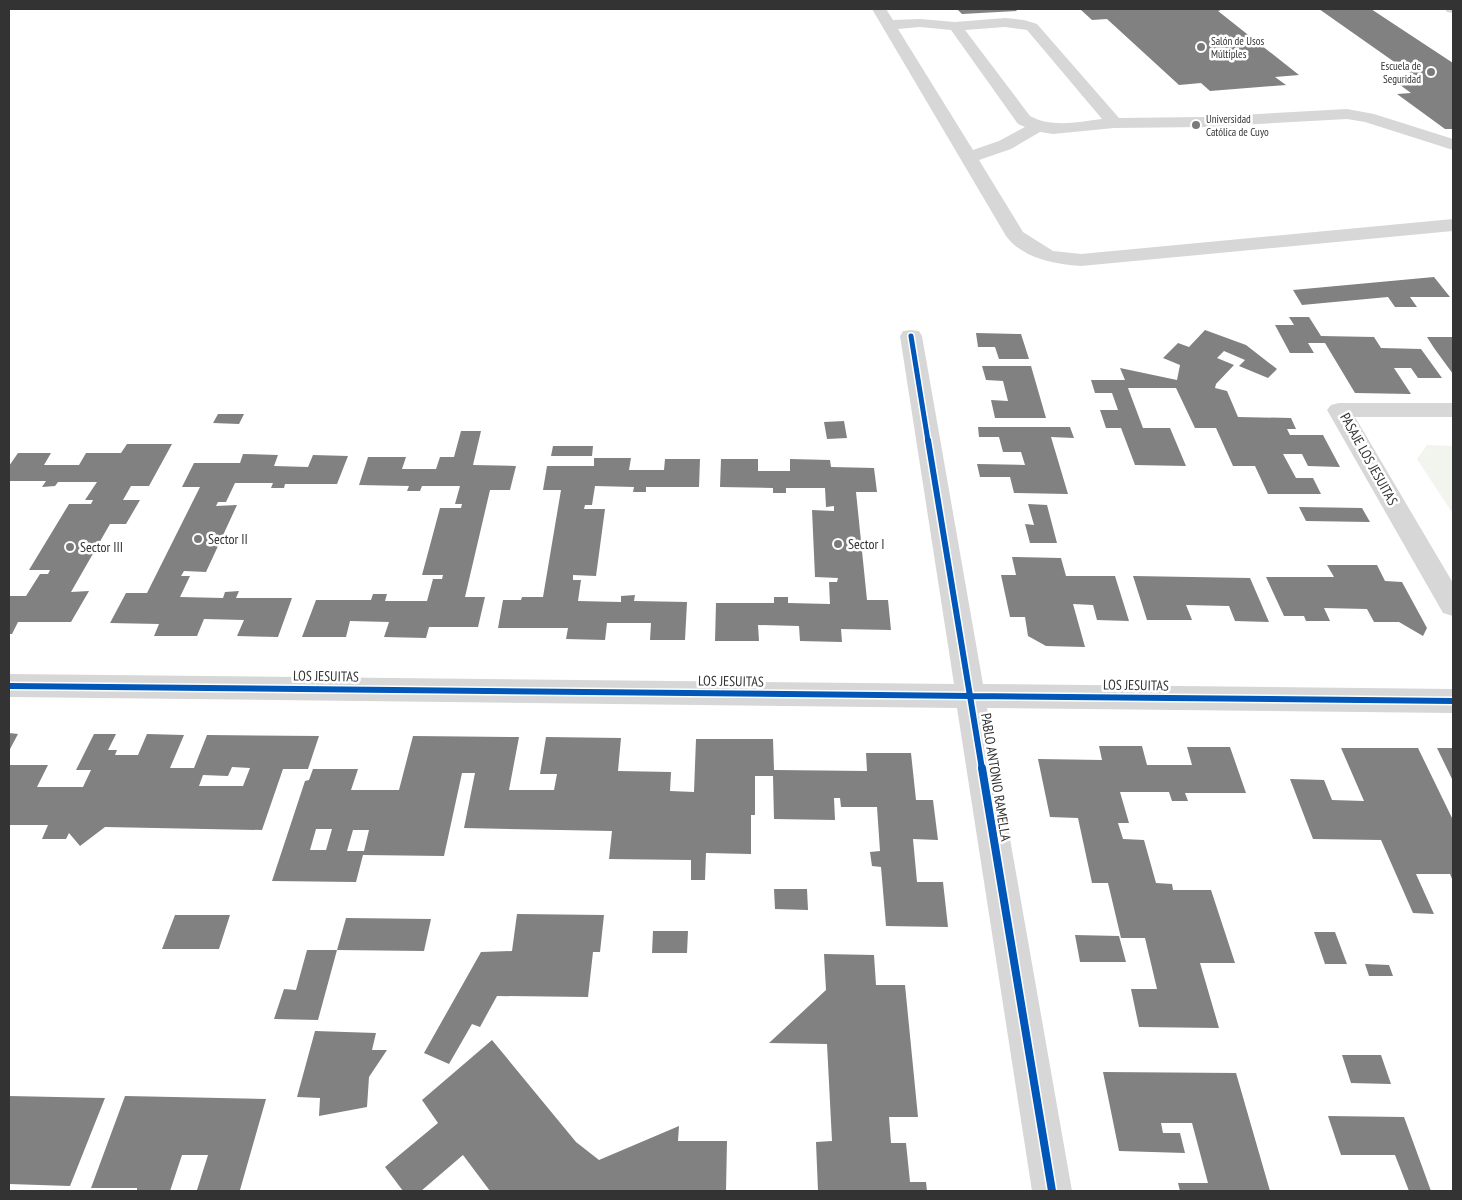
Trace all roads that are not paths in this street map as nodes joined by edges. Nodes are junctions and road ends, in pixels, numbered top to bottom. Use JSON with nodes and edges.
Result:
{"nodes":[{"id":1,"x":879,"y":9,"type":"edge"},
{"id":2,"x":889,"y":25,"type":"junction"},
{"id":3,"x":955,"y":26,"type":"junction"},
{"id":4,"x":1114,"y":123,"type":"junction"},
{"id":5,"x":1037,"y":127,"type":"junction"},
{"id":6,"x":1453,"y":146,"type":"edge"},
{"id":7,"x":969,"y":157,"type":"junction"},
{"id":8,"x":1453,"y":225,"type":"edge"},
{"id":9,"x":911,"y":336,"type":"dead end"},
{"id":10,"x":1453,"y":410,"type":"edge"},
{"id":11,"x":1453,"y":606,"type":"edge"},
{"id":12,"x":9,"y":686,"type":"edge"},
{"id":13,"x":970,"y":696,"type":"junction"},
{"id":14,"x":1453,"y":701,"type":"edge"},
{"id":15,"x":1052,"y":1191,"type":"edge"}],
"edges":[{"from":1,"to":2,"type":"street"},
{"from":2,"to":3,"type":"street"},
{"from":2,"to":7,"type":"street"},
{"from":3,"to":4,"type":"street"},
{"from":3,"to":5,"type":"street"},
{"from":4,"to":5,"type":"street"},
{"from":4,"to":6,"type":"street"},
{"from":5,"to":7,"type":"street"},
{"from":7,"to":8,"type":"street"},
{"from":9,"to":13,"type":"street","name":"PABLO ANTONIO RAMELLA"},
{"from":10,"to":11,"type":"street","name":"PASAJE LOS JESUITAS"},
{"from":12,"to":13,"type":"street","name":"LOS JESUITAS"},
{"from":13,"to":14,"type":"street","name":"LOS JESUITAS"},
{"from":13,"to":15,"type":"street","name":"PABLO ANTONIO RAMELLA"}]}
